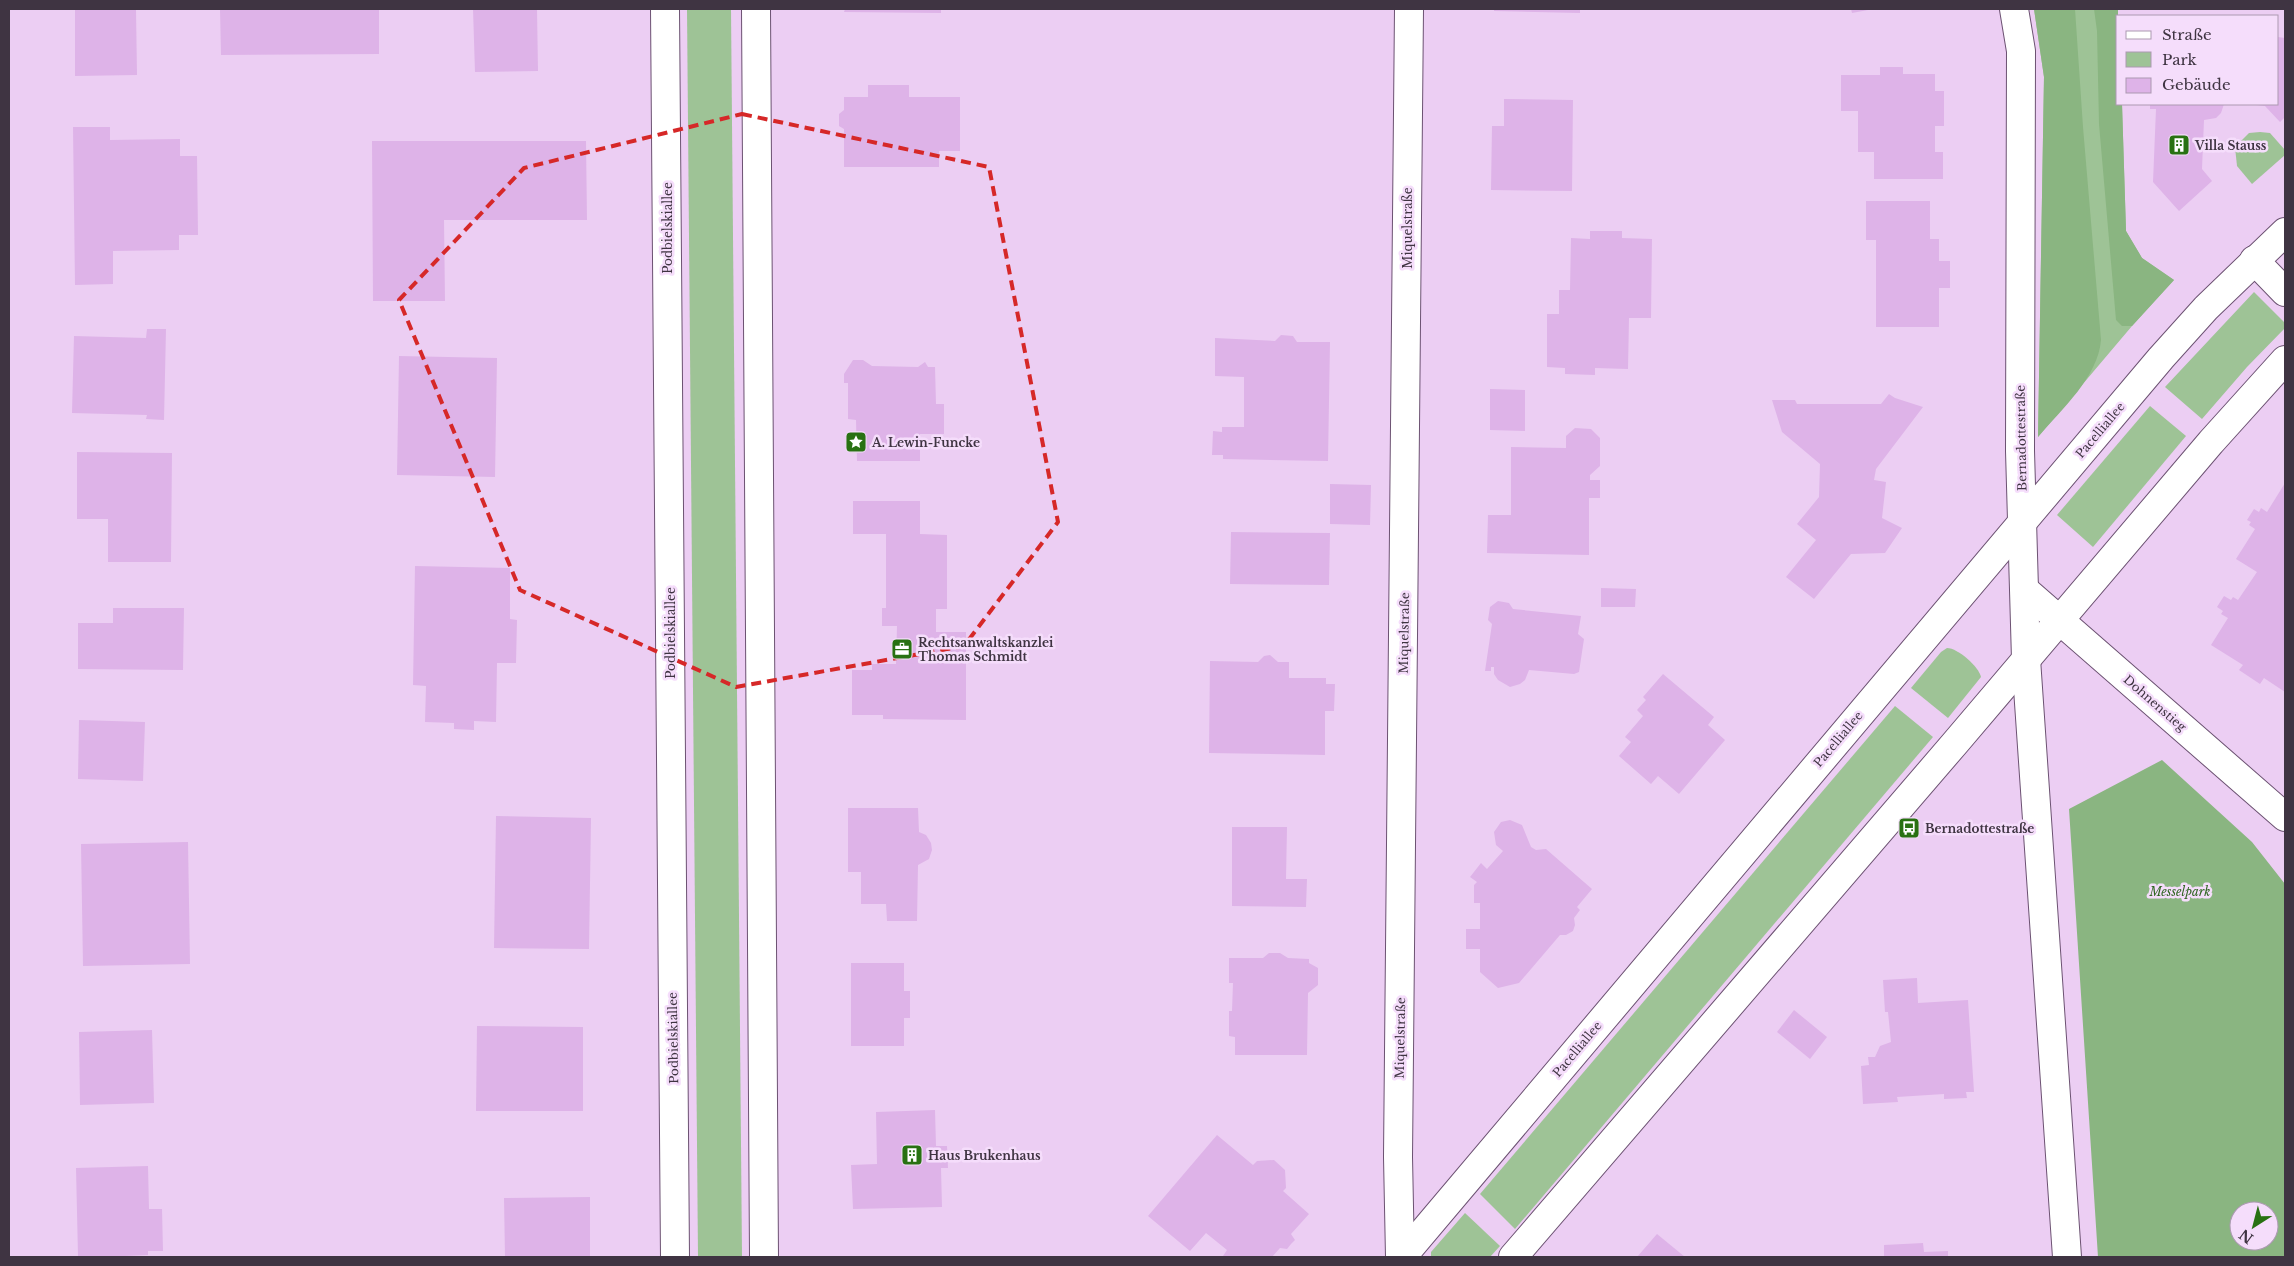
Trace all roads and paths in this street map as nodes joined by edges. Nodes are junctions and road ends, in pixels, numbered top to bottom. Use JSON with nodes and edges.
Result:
{"nodes":[{"id":1,"x":665,"y":9,"type":"edge"},
{"id":2,"x":756,"y":9,"type":"edge"},
{"id":3,"x":1409,"y":9,"type":"edge"},
{"id":4,"x":2014,"y":9,"type":"edge"},
{"id":5,"x":2285,"y":232,"type":"edge"},
{"id":6,"x":2254,"y":260,"type":"junction"},
{"id":7,"x":2285,"y":292,"type":"edge"},
{"id":8,"x":2285,"y":360,"type":"edge"},
{"id":9,"x":2023,"y":522,"type":"junction"},
{"id":10,"x":2025,"y":590,"type":"junction"},
{"id":11,"x":2059,"y":620,"type":"junction"},
{"id":12,"x":2026,"y":659,"type":"junction"},
{"id":13,"x":2285,"y":817,"type":"edge"},
{"id":14,"x":675,"y":1257,"type":"edge"},
{"id":15,"x":764,"y":1257,"type":"edge"},
{"id":16,"x":1401,"y":1257,"type":"edge"},
{"id":17,"x":1513,"y":1257,"type":"edge"},
{"id":18,"x":2067,"y":1257,"type":"edge"}],
"edges":[{"from":1,"to":14,"type":"street","name":"Podbielskiallee"},
{"from":2,"to":15,"type":"street"},
{"from":3,"to":16,"type":"street","name":"Miquelstraße"},
{"from":4,"to":9,"type":"street","name":"Bernadottestraße"},
{"from":5,"to":6,"type":"street","name":"Pacelliallee"},
{"from":6,"to":7,"type":"street"},
{"from":6,"to":9,"type":"street","name":"Pacelliallee"},
{"from":8,"to":11,"type":"street"},
{"from":9,"to":10,"type":"street","name":"Bernadottestraße"},
{"from":9,"to":16,"type":"street","name":"Pacelliallee"},
{"from":10,"to":11,"type":"street","name":"Dohnenstieg"},
{"from":10,"to":12,"type":"street","name":"Bernadottestraße"},
{"from":11,"to":12,"type":"street"},
{"from":11,"to":13,"type":"street","name":"Dohnenstieg"},
{"from":12,"to":17,"type":"street"},
{"from":12,"to":18,"type":"street","name":"Bernadottestraße"}]}
